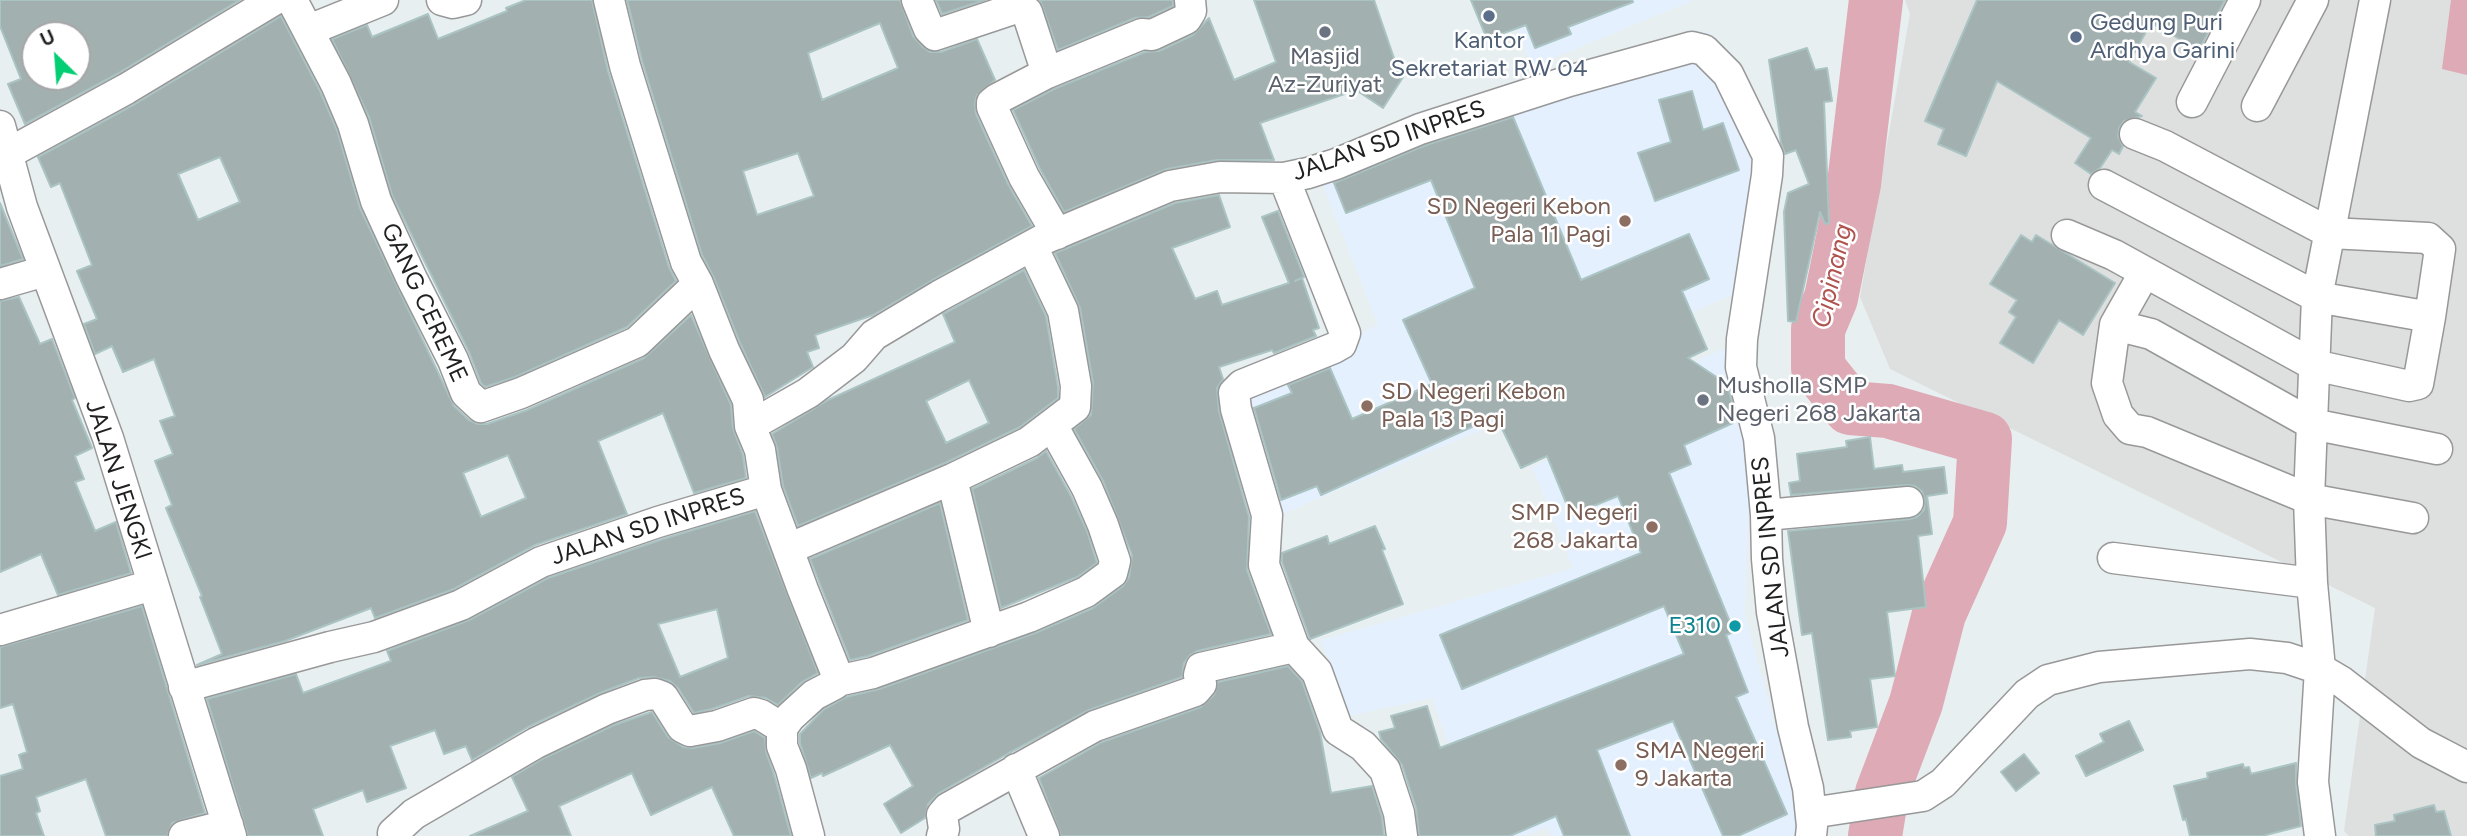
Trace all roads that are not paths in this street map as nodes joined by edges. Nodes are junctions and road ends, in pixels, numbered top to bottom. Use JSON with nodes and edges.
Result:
{"nodes":[{"id":1,"x":274,"y":0,"type":"edge"},
{"id":2,"x":292,"y":0,"type":"edge"},
{"id":3,"x":383,"y":0,"type":"edge"},
{"id":4,"x":442,"y":0,"type":"edge"},
{"id":5,"x":466,"y":0,"type":"edge"},
{"id":6,"x":609,"y":0,"type":"edge"},
{"id":7,"x":916,"y":0,"type":"edge"},
{"id":8,"x":1190,"y":0,"type":"edge"},
{"id":9,"x":2245,"y":0,"type":"edge"},
{"id":10,"x":2313,"y":0,"type":"edge"},
{"id":11,"x":2375,"y":0,"type":"edge"},
{"id":12,"x":309,"y":30,"type":"junction"},
{"id":13,"x":1047,"y":73,"type":"junction"},
{"id":14,"x":2192,"y":102,"type":"dead end"},
{"id":15,"x":2258,"y":106,"type":"dead end"},
{"id":16,"x":2135,"y":134,"type":"dead end"},
{"id":17,"x":3,"y":140,"type":"edge"},
{"id":18,"x":1284,"y":178,"type":"junction"},
{"id":19,"x":2104,"y":185,"type":"dead end"},
{"id":20,"x":2330,"y":233,"type":"junction"},
{"id":21,"x":2067,"y":235,"type":"dead end"},
{"id":22,"x":1045,"y":240,"type":"junction"},
{"id":23,"x":44,"y":271,"type":"junction"},
{"id":24,"x":2145,"y":272,"type":"junction"},
{"id":25,"x":0,"y":284,"type":"edge"},
{"id":26,"x":698,"y":285,"type":"junction"},
{"id":27,"x":2317,"y":297,"type":"junction"},
{"id":28,"x":2430,"y":317,"type":"junction"},
{"id":29,"x":2115,"y":325,"type":"junction"},
{"id":30,"x":2314,"y":365,"type":"junction"},
{"id":31,"x":2312,"y":424,"type":"junction"},
{"id":32,"x":1052,"y":425,"type":"junction"},
{"id":33,"x":750,"y":426,"type":"junction"},
{"id":34,"x":2437,"y":449,"type":"dead end"},
{"id":35,"x":952,"y":479,"type":"junction"},
{"id":36,"x":766,"y":490,"type":"junction"},
{"id":37,"x":2309,"y":499,"type":"junction"},
{"id":38,"x":1908,"y":502,"type":"dead end"},
{"id":39,"x":1766,"y":515,"type":"junction"},
{"id":40,"x":2413,"y":518,"type":"dead end"},
{"id":41,"x":788,"y":549,"type":"junction"},
{"id":42,"x":2113,"y":558,"type":"dead end"},
{"id":43,"x":2312,"y":583,"type":"junction"},
{"id":44,"x":152,"y":585,"type":"junction"},
{"id":45,"x":0,"y":630,"type":"edge"},
{"id":46,"x":989,"y":632,"type":"junction"},
{"id":47,"x":1294,"y":648,"type":"junction"},
{"id":48,"x":2320,"y":668,"type":"junction"},
{"id":49,"x":837,"y":681,"type":"junction"},
{"id":50,"x":184,"y":687,"type":"junction"},
{"id":51,"x":782,"y":727,"type":"junction"},
{"id":52,"x":2467,"y":767,"type":"edge"},
{"id":53,"x":1016,"y":769,"type":"junction"},
{"id":54,"x":1817,"y":820,"type":"edge"},
{"id":55,"x":230,"y":830,"type":"edge"},
{"id":56,"x":391,"y":835,"type":"edge"},
{"id":57,"x":184,"y":836,"type":"edge"},
{"id":58,"x":809,"y":836,"type":"edge"},
{"id":59,"x":942,"y":836,"type":"edge"},
{"id":60,"x":1044,"y":836,"type":"edge"},
{"id":61,"x":1402,"y":836,"type":"edge"},
{"id":62,"x":2320,"y":836,"type":"edge"}],
"edges":[{"from":1,"to":17,"type":"street"},
{"from":2,"to":12,"type":"street","name":"GANG CEREME"},
{"from":3,"to":12,"type":"street"},
{"from":4,"to":5,"type":"street"},
{"from":6,"to":26,"type":"street"},
{"from":7,"to":13,"type":"street"},
{"from":8,"to":13,"type":"street"},
{"from":9,"to":14,"type":"street"},
{"from":10,"to":15,"type":"street"},
{"from":11,"to":20,"type":"street"},
{"from":12,"to":26,"type":"street","name":"GANG CEREME"},
{"from":13,"to":22,"type":"street"},
{"from":16,"to":20,"type":"street"},
{"from":17,"to":23,"type":"street","name":"JALAN JENGKI"},
{"from":18,"to":22,"type":"street","name":"JALAN SD INPRES"},
{"from":18,"to":39,"type":"street","name":"JALAN SD INPRES"},
{"from":18,"to":47,"type":"street"},
{"from":19,"to":27,"type":"street"},
{"from":20,"to":27,"type":"street"},
{"from":20,"to":28,"type":"street"},
{"from":21,"to":24,"type":"street"},
{"from":22,"to":32,"type":"street"},
{"from":22,"to":33,"type":"street","name":"JALAN SD INPRES"},
{"from":23,"to":25,"type":"street"},
{"from":23,"to":44,"type":"street","name":"JALAN JENGKI"},
{"from":24,"to":29,"type":"street"},
{"from":24,"to":30,"type":"street"},
{"from":26,"to":33,"type":"street"},
{"from":27,"to":28,"type":"street"},
{"from":27,"to":30,"type":"street"},
{"from":28,"to":30,"type":"street"},
{"from":29,"to":31,"type":"street"},
{"from":29,"to":37,"type":"street"},
{"from":30,"to":31,"type":"street"},
{"from":31,"to":34,"type":"street"},
{"from":31,"to":37,"type":"street"},
{"from":32,"to":35,"type":"street"},
{"from":32,"to":46,"type":"street"},
{"from":33,"to":36,"type":"street","name":"JALAN SD INPRES"},
{"from":35,"to":41,"type":"street"},
{"from":35,"to":46,"type":"street"},
{"from":36,"to":41,"type":"street"},
{"from":36,"to":50,"type":"street","name":"JALAN SD INPRES"},
{"from":37,"to":40,"type":"street"},
{"from":37,"to":43,"type":"street"},
{"from":38,"to":39,"type":"street"},
{"from":39,"to":54,"type":"street","name":"JALAN SD INPRES"},
{"from":41,"to":49,"type":"street"},
{"from":42,"to":43,"type":"street"},
{"from":43,"to":48,"type":"street"},
{"from":44,"to":45,"type":"street"},
{"from":44,"to":50,"type":"street","name":"JALAN JENGKI"},
{"from":46,"to":49,"type":"street"},
{"from":47,"to":53,"type":"street"},
{"from":47,"to":61,"type":"street"},
{"from":48,"to":52,"type":"street"},
{"from":48,"to":54,"type":"street"},
{"from":48,"to":62,"type":"street"},
{"from":49,"to":51,"type":"street"},
{"from":50,"to":55,"type":"street","name":"JALAN JENGKI"},
{"from":51,"to":56,"type":"street"},
{"from":51,"to":58,"type":"street"},
{"from":53,"to":59,"type":"street"},
{"from":53,"to":60,"type":"street"},
{"from":55,"to":57,"type":"street"}]}
